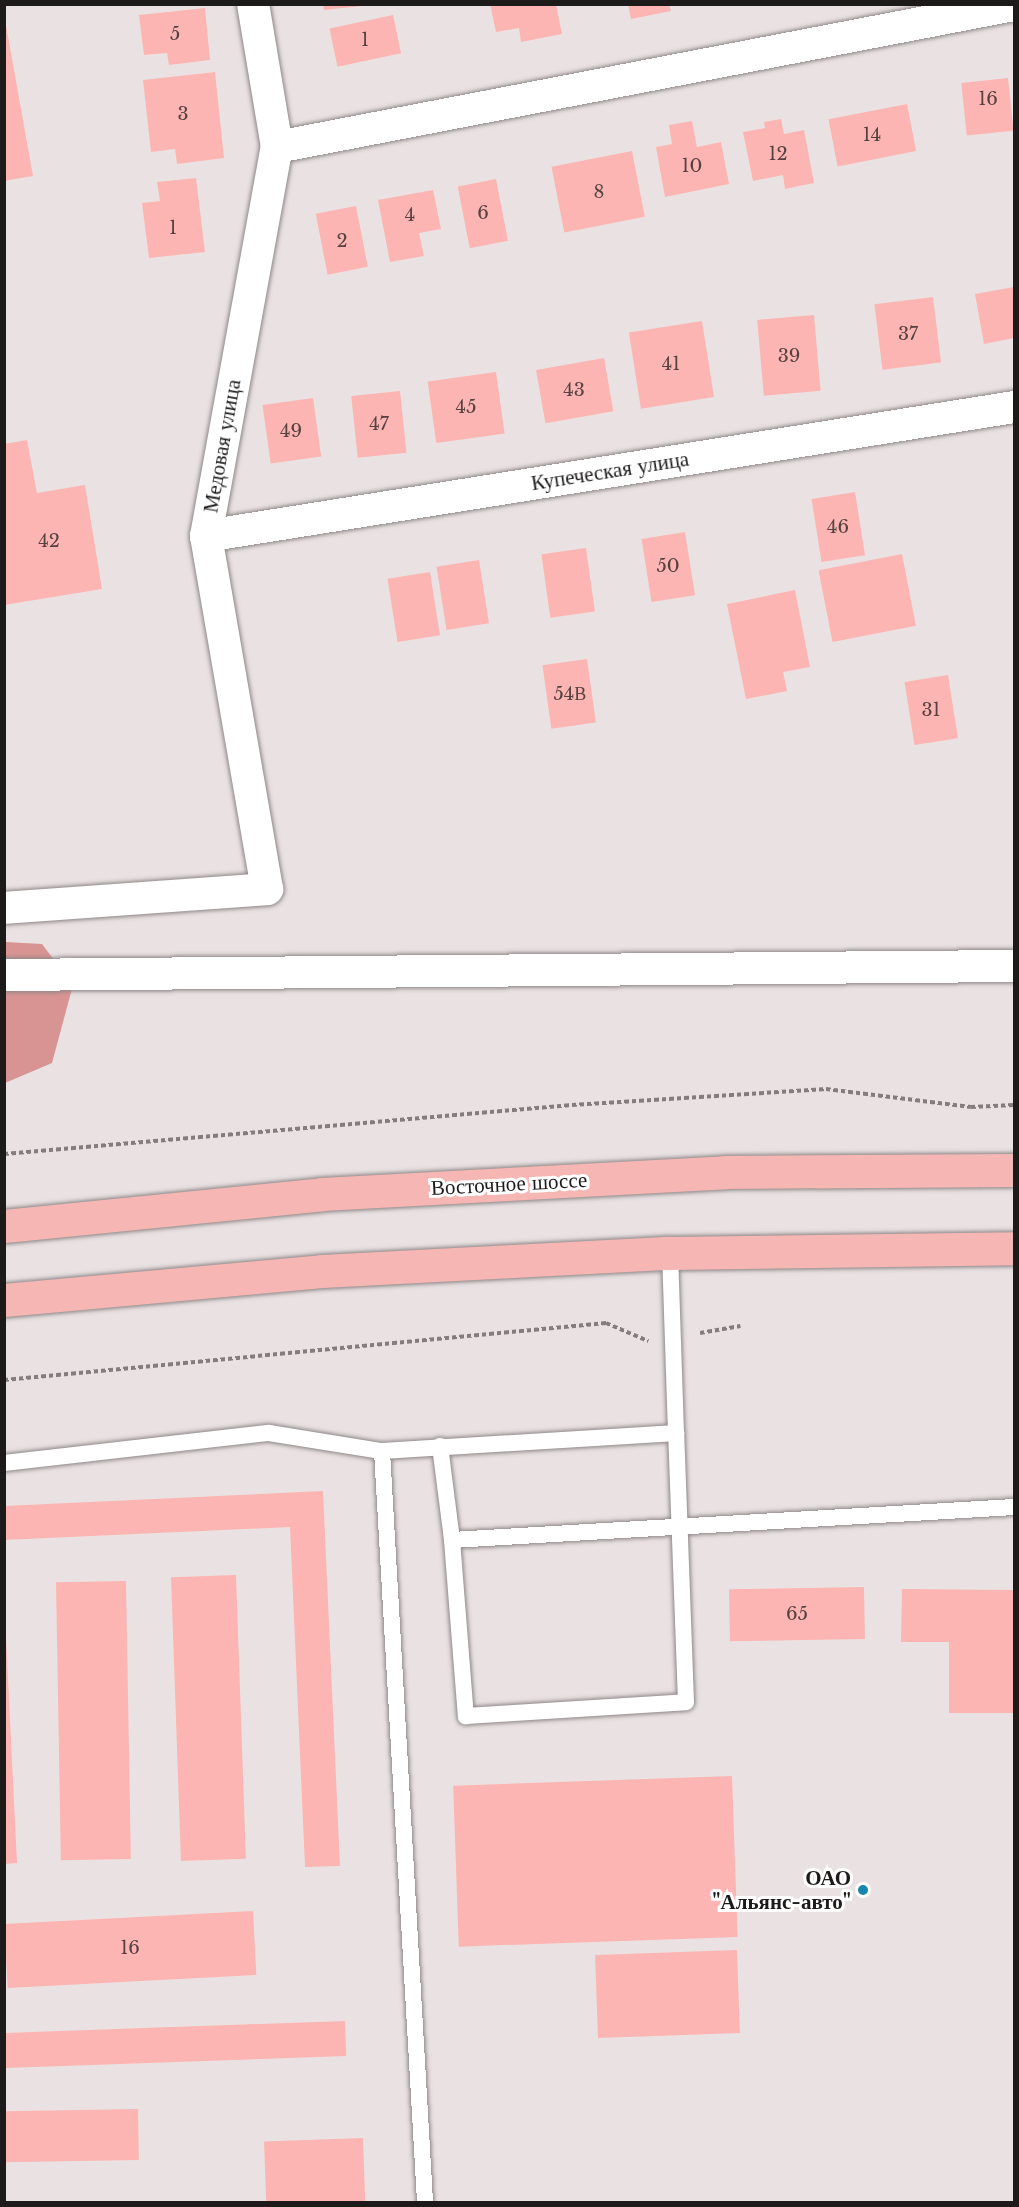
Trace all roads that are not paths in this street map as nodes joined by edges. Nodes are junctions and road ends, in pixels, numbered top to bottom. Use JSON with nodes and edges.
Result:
{"nodes":[{"id":1,"x":253,"y":4,"type":"edge"},
{"id":2,"x":1014,"y":5,"type":"edge"},
{"id":3,"x":276,"y":147,"type":"junction"},
{"id":4,"x":1014,"y":407,"type":"edge"},
{"id":5,"x":206,"y":536,"type":"junction"},
{"id":6,"x":4,"y":908,"type":"edge"},
{"id":7,"x":1014,"y":966,"type":"edge"},
{"id":8,"x":4,"y":975,"type":"edge"},
{"id":9,"x":1014,"y":1170,"type":"edge"},
{"id":10,"x":4,"y":1226,"type":"edge"},
{"id":11,"x":1014,"y":1248,"type":"edge"},
{"id":12,"x":670,"y":1253,"type":"junction"},
{"id":13,"x":4,"y":1300,"type":"edge"},
{"id":14,"x":676,"y":1433,"type":"junction"},
{"id":15,"x":440,"y":1446,"type":"junction"},
{"id":16,"x":382,"y":1451,"type":"junction"},
{"id":17,"x":4,"y":1463,"type":"edge"},
{"id":18,"x":1014,"y":1507,"type":"edge"},
{"id":19,"x":680,"y":1526,"type":"junction"},
{"id":20,"x":452,"y":1540,"type":"junction"},
{"id":21,"x":426,"y":2202,"type":"edge"}],
"edges":[{"from":1,"to":3,"type":"street","name":"Медовая улица"},
{"from":2,"to":3,"type":"street"},
{"from":3,"to":5,"type":"street","name":"Медовая улица"},
{"from":4,"to":5,"type":"street","name":"Купеческая улица"},
{"from":5,"to":6,"type":"street","name":"Медовая улица"},
{"from":7,"to":8,"type":"street"},
{"from":9,"to":10,"type":"highway","name":"Восточное шоссе"},
{"from":11,"to":12,"type":"highway"},
{"from":12,"to":13,"type":"highway"},
{"from":12,"to":14,"type":"lane"},
{"from":14,"to":15,"type":"lane"},
{"from":14,"to":19,"type":"lane"},
{"from":15,"to":16,"type":"lane"},
{"from":15,"to":20,"type":"lane"},
{"from":16,"to":17,"type":"lane"},
{"from":16,"to":21,"type":"lane"},
{"from":18,"to":19,"type":"lane"},
{"from":19,"to":20,"type":"lane"},
{"from":19,"to":20,"type":"lane"}]}
